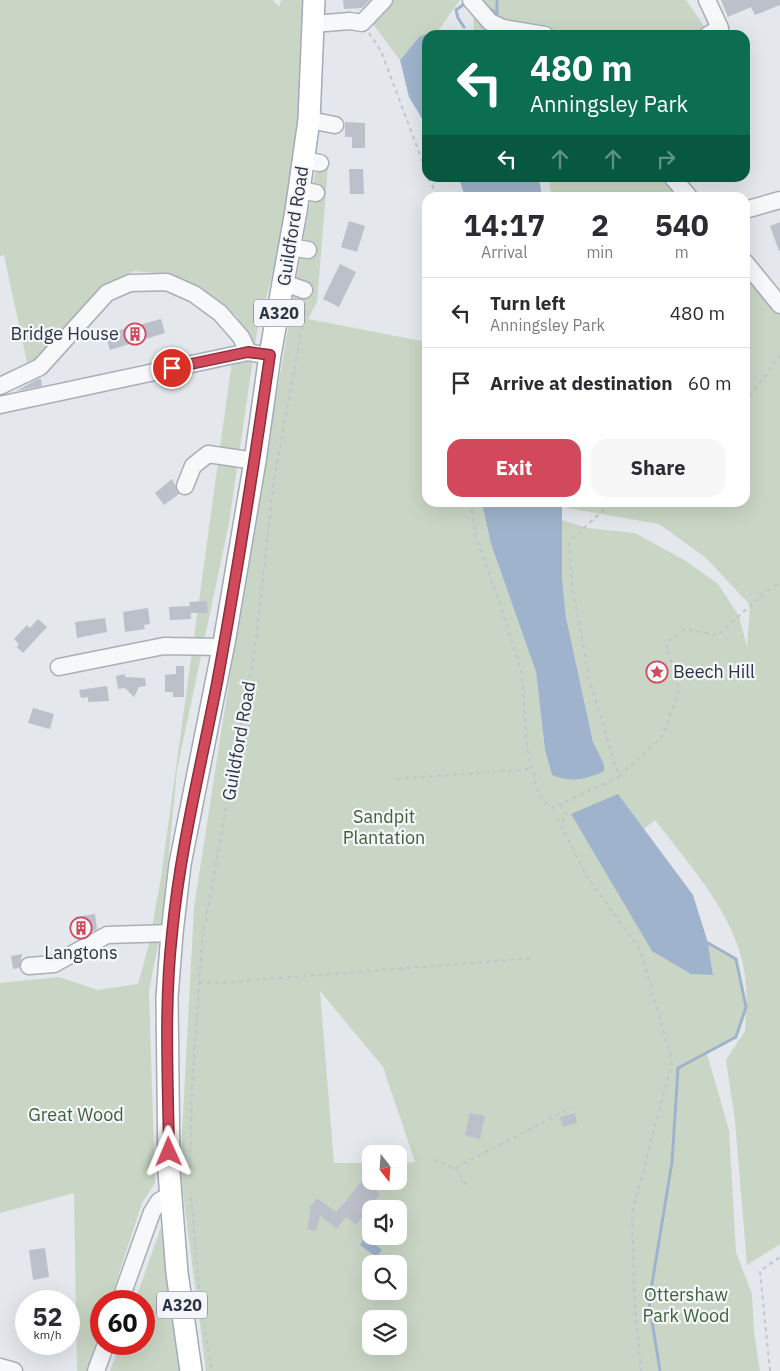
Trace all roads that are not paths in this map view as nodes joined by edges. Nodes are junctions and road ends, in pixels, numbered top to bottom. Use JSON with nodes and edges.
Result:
{"nodes":[{"id":1,"x":301,"y":0,"type":"edge"},
{"id":2,"x":314,"y":0,"type":"edge"},
{"id":3,"x":384,"y":0,"type":"edge"},
{"id":4,"x":707,"y":0,"type":"edge"},
{"id":5,"x":474,"y":3,"type":"edge"},
{"id":6,"x":314,"y":24,"type":"junction"},
{"id":7,"x":520,"y":30,"type":"edge"},
{"id":8,"x":717,"y":30,"type":"edge"},
{"id":9,"x":308,"y":120,"type":"junction"},
{"id":10,"x":335,"y":125,"type":"dead end"},
{"id":11,"x":677,"y":182,"type":"edge"},
{"id":12,"x":685,"y":192,"type":"edge"},
{"id":13,"x":780,"y":200,"type":"edge"},
{"id":14,"x":750,"y":209,"type":"edge"},
{"id":15,"x":750,"y":268,"type":"edge"},
{"id":16,"x":284,"y":283,"type":"junction"},
{"id":17,"x":304,"y":290,"type":"dead end"},
{"id":18,"x":780,"y":305,"type":"edge"},
{"id":19,"x":248,"y":352,"type":"junction"},
{"id":20,"x":270,"y":355,"type":"junction"},
{"id":21,"x":0,"y":386,"type":"edge"},
{"id":22,"x":0,"y":405,"type":"edge"},
{"id":23,"x":255,"y":461,"type":"junction"},
{"id":24,"x":185,"y":486,"type":"dead end"},
{"id":25,"x":223,"y":647,"type":"junction"},
{"id":26,"x":59,"y":667,"type":"dead end"},
{"id":27,"x":172,"y":933,"type":"junction"},
{"id":28,"x":29,"y":966,"type":"dead end"},
{"id":29,"x":180,"y":1196,"type":"junction"},
{"id":30,"x":124,"y":1290,"type":"edge"},
{"id":31,"x":102,"y":1355,"type":"edge"},
{"id":32,"x":0,"y":1367,"type":"edge"},
{"id":33,"x":14,"y":1371,"type":"edge"},
{"id":34,"x":96,"y":1371,"type":"edge"},
{"id":35,"x":191,"y":1371,"type":"edge"}],
"edges":[{"from":1,"to":2,"type":"street"},
{"from":2,"to":6,"type":"main road","name":"Guildford Road","number":"A320"},
{"from":3,"to":6,"type":"street"},
{"from":4,"to":8,"type":"street"},
{"from":5,"to":7,"type":"street"},
{"from":6,"to":9,"type":"main road","name":"Guildford Road","number":"A320"},
{"from":9,"to":10,"type":"street"},
{"from":9,"to":16,"type":"main road","name":"Guildford Road","number":"A320"},
{"from":11,"to":12,"type":"street"},
{"from":13,"to":14,"type":"street"},
{"from":15,"to":18,"type":"street"},
{"from":16,"to":17,"type":"street"},
{"from":16,"to":20,"type":"main road","name":"Guildford Road","number":"A320"},
{"from":19,"to":20,"type":"street"},
{"from":19,"to":21,"type":"street"},
{"from":19,"to":22,"type":"street"},
{"from":20,"to":23,"type":"main road","name":"Guildford Road","number":"A320"},
{"from":23,"to":24,"type":"street"},
{"from":23,"to":25,"type":"main road","name":"Guildford Road","number":"A320"},
{"from":25,"to":26,"type":"street"},
{"from":25,"to":27,"type":"main road","name":"Guildford Road","number":"A320"},
{"from":27,"to":28,"type":"street"},
{"from":27,"to":29,"type":"main road","name":"Guildford Road","number":"A320"},
{"from":29,"to":30,"type":"street"},
{"from":29,"to":35,"type":"main road","name":"Guildford Road","number":"A320"},
{"from":31,"to":34,"type":"street"},
{"from":32,"to":33,"type":"street"}]}
